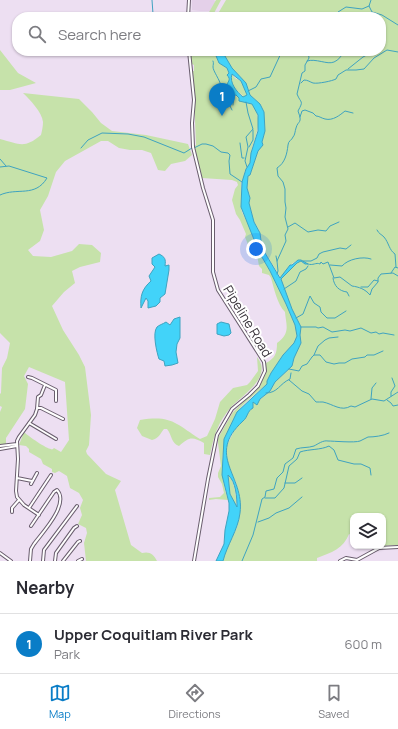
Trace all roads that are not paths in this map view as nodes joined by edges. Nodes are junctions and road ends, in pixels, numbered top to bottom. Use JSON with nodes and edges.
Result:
{"nodes":[{"id":1,"x":189,"y":0,"type":"edge"},
{"id":2,"x":188,"y":12,"type":"edge"},
{"id":3,"x":190,"y":56,"type":"edge"},
{"id":4,"x":28,"y":377,"type":"dead end"},
{"id":5,"x":45,"y":385,"type":"junction"},
{"id":6,"x":56,"y":400,"type":"dead end"},
{"id":7,"x":37,"y":408,"type":"junction"},
{"id":8,"x":63,"y":418,"type":"dead end"},
{"id":9,"x":29,"y":423,"type":"junction"},
{"id":10,"x":56,"y":439,"type":"dead end"},
{"id":11,"x":17,"y":445,"type":"junction"},
{"id":12,"x":0,"y":448,"type":"edge"},
{"id":13,"x":37,"y":473,"type":"dead end"},
{"id":14,"x":51,"y":475,"type":"dead end"},
{"id":15,"x":17,"y":478,"type":"junction"},
{"id":16,"x":19,"y":500,"type":"junction"},
{"id":17,"x":77,"y":506,"type":"dead end"},
{"id":18,"x":28,"y":508,"type":"junction"},
{"id":19,"x":12,"y":512,"type":"dead end"},
{"id":20,"x":38,"y":516,"type":"junction"},
{"id":21,"x":31,"y":526,"type":"dead end"},
{"id":22,"x":77,"y":526,"type":"dead end"},
{"id":23,"x":80,"y":542,"type":"dead end"},
{"id":24,"x":398,"y":548,"type":"edge"},
{"id":25,"x":0,"y":553,"type":"edge"},
{"id":26,"x":6,"y":557,"type":"junction"},
{"id":27,"x":82,"y":558,"type":"dead end"},
{"id":28,"x":3,"y":561,"type":"edge"},
{"id":29,"x":11,"y":561,"type":"edge"},
{"id":30,"x":30,"y":561,"type":"edge"},
{"id":31,"x":43,"y":561,"type":"edge"},
{"id":32,"x":54,"y":561,"type":"edge"},
{"id":33,"x":63,"y":561,"type":"edge"},
{"id":34,"x":78,"y":561,"type":"edge"},
{"id":35,"x":194,"y":561,"type":"edge"},
{"id":36,"x":340,"y":561,"type":"edge"}],
"edges":[{"from":1,"to":2,"type":"street"},
{"from":3,"to":35,"type":"street","name":"Pipeline Road"},
{"from":4,"to":5,"type":"street"},
{"from":5,"to":6,"type":"street"},
{"from":5,"to":7,"type":"street"},
{"from":7,"to":8,"type":"street"},
{"from":7,"to":9,"type":"street"},
{"from":9,"to":10,"type":"street"},
{"from":9,"to":11,"type":"street"},
{"from":11,"to":12,"type":"street"},
{"from":11,"to":15,"type":"street"},
{"from":13,"to":15,"type":"street"},
{"from":14,"to":18,"type":"street"},
{"from":15,"to":16,"type":"street"},
{"from":16,"to":18,"type":"street"},
{"from":16,"to":19,"type":"street"},
{"from":17,"to":31,"type":"street"},
{"from":18,"to":20,"type":"street"},
{"from":20,"to":21,"type":"street"},
{"from":20,"to":30,"type":"street"},
{"from":22,"to":32,"type":"street"},
{"from":23,"to":33,"type":"street"},
{"from":24,"to":36,"type":"street"},
{"from":25,"to":26,"type":"street"},
{"from":26,"to":28,"type":"street"},
{"from":26,"to":29,"type":"street"},
{"from":27,"to":34,"type":"street"}]}
